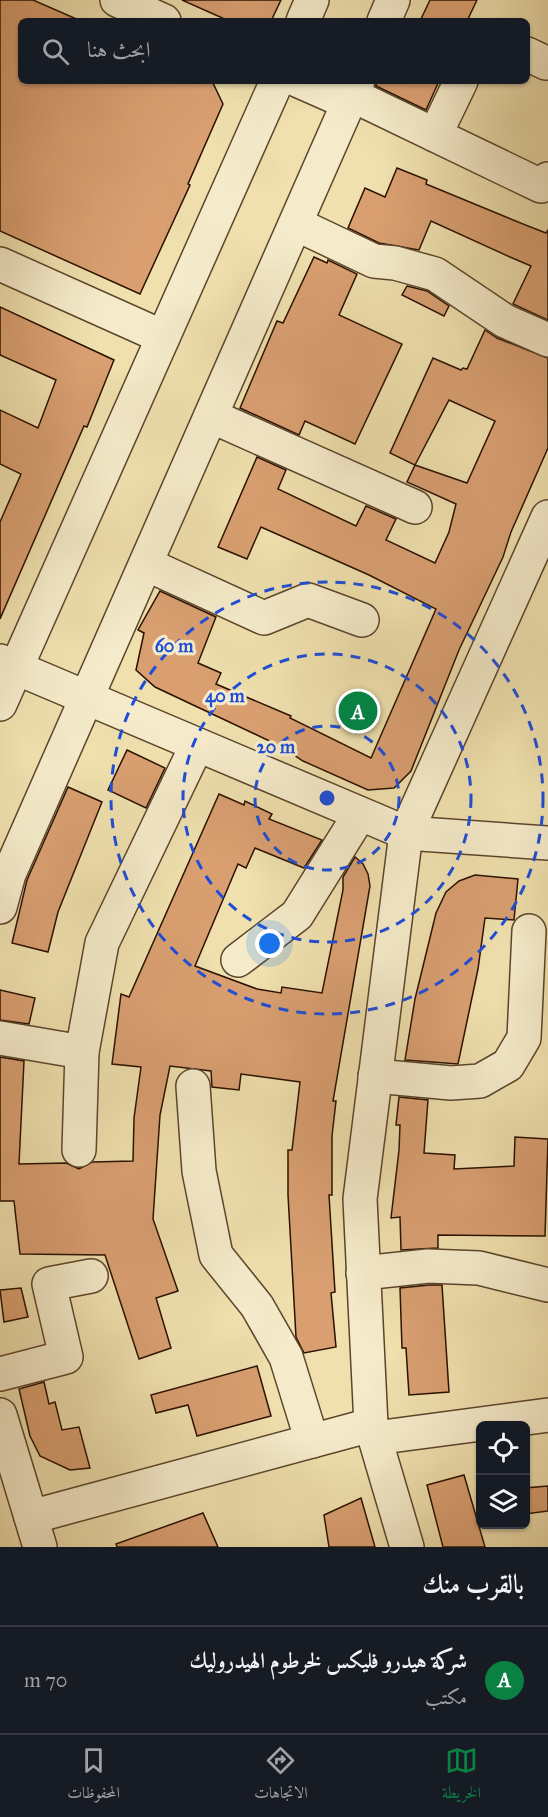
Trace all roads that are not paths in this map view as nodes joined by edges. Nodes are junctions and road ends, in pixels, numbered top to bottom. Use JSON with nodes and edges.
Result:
{"nodes":[{"id":1,"x":117,"y":0,"type":"edge"},
{"id":2,"x":312,"y":0,"type":"edge"},
{"id":3,"x":393,"y":0,"type":"edge"},
{"id":4,"x":157,"y":18,"type":"edge"},
{"id":5,"x":304,"y":18,"type":"edge"},
{"id":6,"x":385,"y":18,"type":"edge"},
{"id":7,"x":277,"y":84,"type":"edge"},
{"id":8,"x":312,"y":84,"type":"edge"},
{"id":9,"x":460,"y":84,"type":"edge"},
{"id":10,"x":353,"y":93,"type":"edge"},
{"id":11,"x":435,"y":135,"type":"junction"},
{"id":12,"x":548,"y":179,"type":"edge"},
{"id":13,"x":296,"y":224,"type":"junction"},
{"id":14,"x":0,"y":264,"type":"edge"},
{"id":15,"x":164,"y":337,"type":"junction"},
{"id":16,"x":548,"y":340,"type":"edge"},
{"id":17,"x":211,"y":416,"type":"junction"},
{"id":18,"x":415,"y":507,"type":"dead end"},
{"id":19,"x":548,"y":517,"type":"edge"},
{"id":20,"x":146,"y":564,"type":"junction"},
{"id":21,"x":362,"y":620,"type":"dead end"},
{"id":22,"x":8,"y":665,"type":"edge"},
{"id":23,"x":87,"y":698,"type":"junction"},
{"id":24,"x":0,"y":704,"type":"edge"},
{"id":25,"x":197,"y":745,"type":"junction"},
{"id":26,"x":360,"y":814,"type":"junction"},
{"id":27,"x":406,"y":833,"type":"junction"},
{"id":28,"x":548,"y":843,"type":"edge"},
{"id":29,"x":0,"y":907,"type":"edge"},
{"id":30,"x":529,"y":931,"type":"dead end"},
{"id":31,"x":238,"y":960,"type":"dead end"},
{"id":32,"x":0,"y":1038,"type":"edge"},
{"id":33,"x":82,"y":1052,"type":"junction"},
{"id":34,"x":375,"y":1076,"type":"junction"},
{"id":35,"x":193,"y":1086,"type":"dead end"},
{"id":36,"x":79,"y":1150,"type":"dead end"},
{"id":37,"x":363,"y":1273,"type":"junction"},
{"id":38,"x":91,"y":1276,"type":"dead end"},
{"id":39,"x":548,"y":1285,"type":"edge"},
{"id":40,"x":0,"y":1374,"type":"edge"},
{"id":41,"x":0,"y":1415,"type":"edge"},
{"id":42,"x":548,"y":1415,"type":"edge"},
{"id":43,"x":373,"y":1431,"type":"junction"},
{"id":44,"x":312,"y":1441,"type":"junction"},
{"id":45,"x":35,"y":1532,"type":"edge"},
{"id":46,"x":407,"y":1547,"type":"edge"}],
"edges":[{"from":1,"to":4,"type":"street"},
{"from":2,"to":5,"type":"street"},
{"from":3,"to":6,"type":"street"},
{"from":7,"to":15,"type":"street"},
{"from":8,"to":10,"type":"street"},
{"from":9,"to":11,"type":"street"},
{"from":10,"to":11,"type":"street"},
{"from":10,"to":13,"type":"street"},
{"from":11,"to":12,"type":"street"},
{"from":13,"to":16,"type":"street"},
{"from":13,"to":17,"type":"street"},
{"from":14,"to":15,"type":"street"},
{"from":15,"to":22,"type":"street"},
{"from":17,"to":18,"type":"street"},
{"from":17,"to":20,"type":"street"},
{"from":19,"to":27,"type":"street"},
{"from":20,"to":21,"type":"street"},
{"from":20,"to":23,"type":"street"},
{"from":22,"to":23,"type":"street"},
{"from":22,"to":24,"type":"street"},
{"from":23,"to":25,"type":"street"},
{"from":23,"to":29,"type":"street"},
{"from":25,"to":26,"type":"street"},
{"from":25,"to":33,"type":"street"},
{"from":26,"to":27,"type":"street"},
{"from":26,"to":31,"type":"street"},
{"from":27,"to":28,"type":"street"},
{"from":27,"to":34,"type":"street"},
{"from":30,"to":34,"type":"street"},
{"from":32,"to":33,"type":"street"},
{"from":33,"to":36,"type":"street"},
{"from":34,"to":37,"type":"street"},
{"from":35,"to":44,"type":"street"},
{"from":37,"to":39,"type":"street"},
{"from":37,"to":43,"type":"street"},
{"from":38,"to":40,"type":"street"},
{"from":41,"to":45,"type":"street"},
{"from":42,"to":43,"type":"street"},
{"from":43,"to":44,"type":"street"},
{"from":43,"to":46,"type":"street"},
{"from":44,"to":45,"type":"street"}]}
